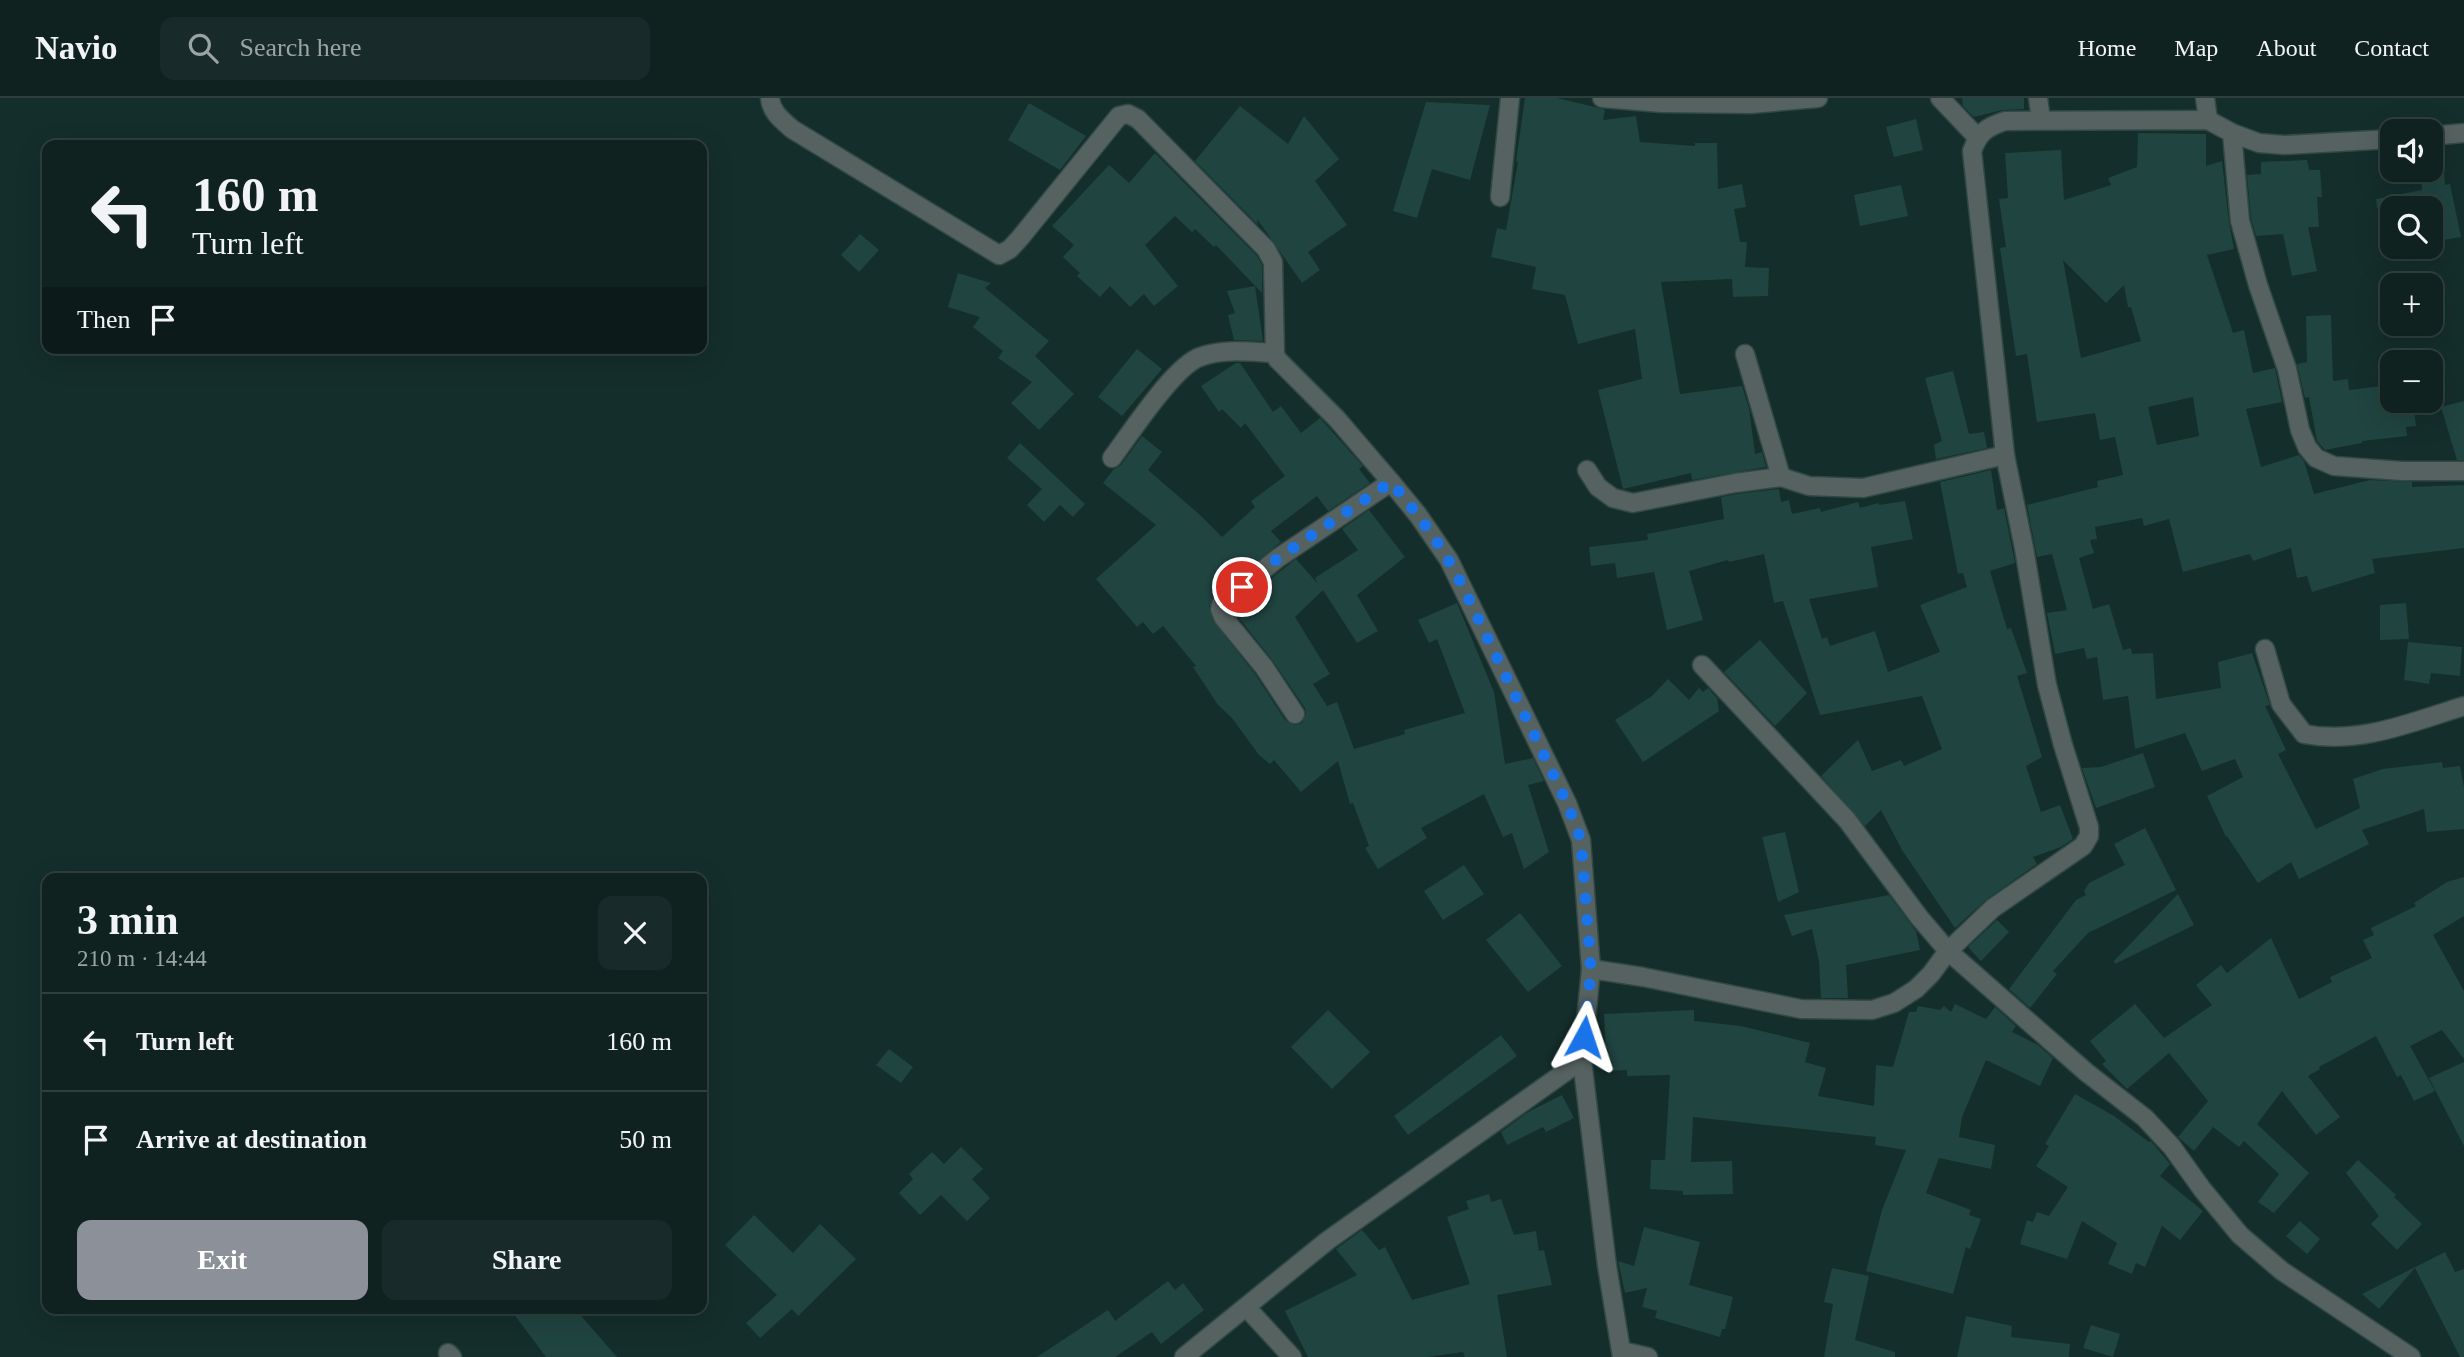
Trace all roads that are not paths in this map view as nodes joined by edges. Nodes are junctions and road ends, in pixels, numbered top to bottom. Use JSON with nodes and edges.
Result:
{"nodes":[{"id":1,"x":770,"y":98,"type":"edge"},
{"id":2,"x":1510,"y":98,"type":"edge"},
{"id":3,"x":1602,"y":98,"type":"edge"},
{"id":4,"x":1818,"y":98,"type":"edge"},
{"id":5,"x":1940,"y":98,"type":"edge"},
{"id":6,"x":2038,"y":98,"type":"edge"},
{"id":7,"x":2205,"y":98,"type":"edge"},
{"id":8,"x":2041,"y":120,"type":"junction"},
{"id":9,"x":2208,"y":120,"type":"junction"},
{"id":10,"x":2232,"y":133,"type":"junction"},
{"id":11,"x":2464,"y":133,"type":"edge"},
{"id":12,"x":2443,"y":135,"type":"edge"},
{"id":13,"x":1977,"y":136,"type":"junction"},
{"id":14,"x":2380,"y":140,"type":"edge"},
{"id":15,"x":1500,"y":197,"type":"dead end"},
{"id":16,"x":1275,"y":353,"type":"junction"},
{"id":17,"x":1745,"y":355,"type":"dead end"},
{"id":18,"x":2005,"y":455,"type":"junction"},
{"id":19,"x":1112,"y":458,"type":"dead end"},
{"id":20,"x":1587,"y":470,"type":"dead end"},
{"id":21,"x":2464,"y":471,"type":"edge"},
{"id":22,"x":1781,"y":477,"type":"junction"},
{"id":23,"x":1391,"y":482,"type":"junction"},
{"id":24,"x":2264,"y":649,"type":"dead end"},
{"id":25,"x":1702,"y":665,"type":"dead end"},
{"id":26,"x":2464,"y":706,"type":"edge"},
{"id":27,"x":1294,"y":714,"type":"dead end"},
{"id":28,"x":1948,"y":951,"type":"junction"},
{"id":29,"x":1591,"y":970,"type":"junction"},
{"id":30,"x":1582,"y":1060,"type":"junction"},
{"id":31,"x":1246,"y":1307,"type":"junction"},
{"id":32,"x":1622,"y":1354,"type":"edge"},
{"id":33,"x":1185,"y":1357,"type":"edge"},
{"id":34,"x":1292,"y":1357,"type":"edge"},
{"id":35,"x":1648,"y":1357,"type":"edge"},
{"id":36,"x":2411,"y":1357,"type":"edge"}],
"edges":[{"from":1,"to":16,"type":"street"},
{"from":2,"to":15,"type":"street"},
{"from":3,"to":4,"type":"street"},
{"from":5,"to":13,"type":"street"},
{"from":6,"to":8,"type":"street"},
{"from":7,"to":9,"type":"street"},
{"from":8,"to":9,"type":"street"},
{"from":8,"to":13,"type":"street"},
{"from":9,"to":10,"type":"street"},
{"from":10,"to":14,"type":"street"},
{"from":10,"to":21,"type":"street"},
{"from":11,"to":12,"type":"street"},
{"from":13,"to":18,"type":"street"},
{"from":16,"to":19,"type":"street"},
{"from":16,"to":23,"type":"street"},
{"from":17,"to":22,"type":"street"},
{"from":18,"to":22,"type":"street"},
{"from":18,"to":28,"type":"street"},
{"from":20,"to":22,"type":"street"},
{"from":23,"to":27,"type":"street"},
{"from":23,"to":29,"type":"street"},
{"from":24,"to":26,"type":"street"},
{"from":25,"to":28,"type":"street"},
{"from":28,"to":29,"type":"street"},
{"from":28,"to":36,"type":"street"},
{"from":29,"to":30,"type":"street"},
{"from":30,"to":31,"type":"street"},
{"from":30,"to":32,"type":"street"},
{"from":31,"to":33,"type":"street"},
{"from":31,"to":34,"type":"street"},
{"from":32,"to":35,"type":"street"}]}
